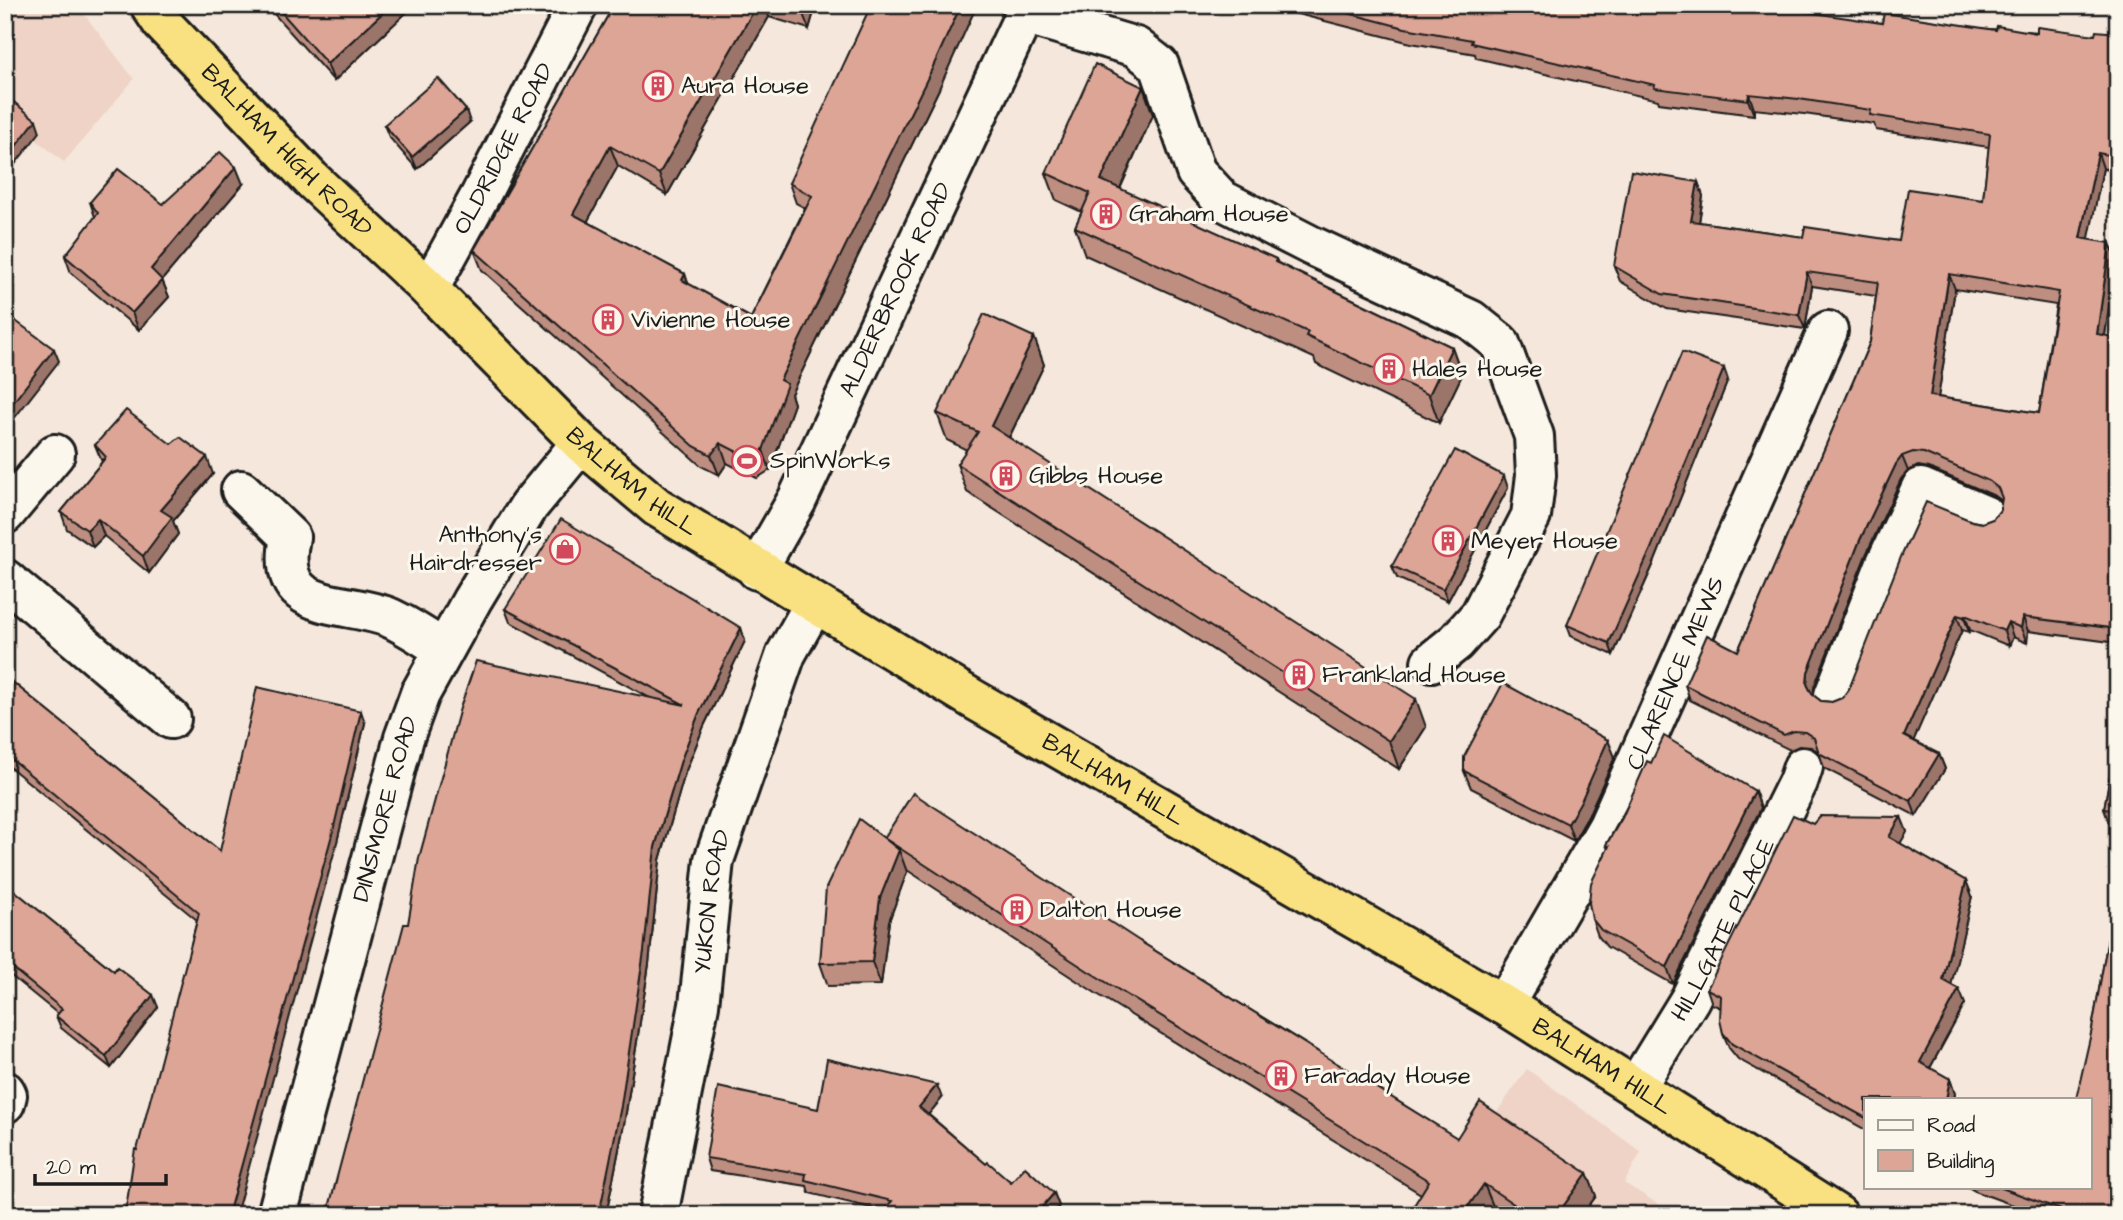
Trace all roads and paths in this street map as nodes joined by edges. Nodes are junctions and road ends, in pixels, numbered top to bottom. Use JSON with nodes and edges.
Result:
{"nodes":[{"id":1,"x":150,"y":5,"type":"edge"},
{"id":2,"x":578,"y":5,"type":"edge"},
{"id":3,"x":1027,"y":10,"type":"edge"},
{"id":4,"x":429,"y":289,"type":"junction"},
{"id":5,"x":1828,"y":331,"type":"dead end"},
{"id":6,"x":580,"y":443,"type":"junction"},
{"id":7,"x":55,"y":454,"type":"dead end"},
{"id":8,"x":241,"y":490,"type":"dead end"},
{"id":9,"x":5,"y":514,"type":"edge"},
{"id":10,"x":1986,"y":516,"type":"dead end"},
{"id":11,"x":758,"y":570,"type":"junction"},
{"id":12,"x":5,"y":579,"type":"edge"},
{"id":13,"x":814,"y":604,"type":"junction"},
{"id":14,"x":444,"y":649,"type":"junction"},
{"id":15,"x":1431,"y":662,"type":"dead end"},
{"id":16,"x":1834,"y":695,"type":"dead end"},
{"id":17,"x":171,"y":719,"type":"dead end"},
{"id":18,"x":1803,"y":767,"type":"dead end"},
{"id":19,"x":1504,"y":1005,"type":"junction"},
{"id":20,"x":1636,"y":1087,"type":"junction"},
{"id":21,"x":5,"y":1091,"type":"edge"},
{"id":22,"x":5,"y":1102,"type":"edge"},
{"id":23,"x":660,"y":1214,"type":"edge"},
{"id":24,"x":277,"y":1215,"type":"edge"},
{"id":25,"x":1838,"y":1215,"type":"edge"}],
"edges":[{"from":1,"to":4,"type":"highway","name":"BALHAM HIGH ROAD"},
{"from":2,"to":4,"type":"street","name":"OLDRIDGE ROAD"},
{"from":3,"to":11,"type":"street","name":"ALDERBROOK ROAD"},
{"from":3,"to":15,"type":"street"},
{"from":4,"to":6,"type":"highway","name":"BALHAM HILL"},
{"from":5,"to":19,"type":"street","name":"CLARENCE MEWS"},
{"from":6,"to":11,"type":"highway","name":"BALHAM HILL"},
{"from":6,"to":14,"type":"street","name":"DINSMORE ROAD"},
{"from":7,"to":9,"type":"street"},
{"from":8,"to":14,"type":"street"},
{"from":10,"to":16,"type":"street"},
{"from":11,"to":13,"type":"highway","name":"BALHAM HILL"},
{"from":12,"to":17,"type":"street"},
{"from":13,"to":19,"type":"highway","name":"BALHAM HILL"},
{"from":13,"to":23,"type":"street","name":"YUKON ROAD"},
{"from":14,"to":24,"type":"street","name":"DINSMORE ROAD"},
{"from":18,"to":20,"type":"street","name":"HILLGATE PLACE"},
{"from":19,"to":20,"type":"highway","name":"BALHAM HILL"},
{"from":20,"to":25,"type":"highway","name":"BALHAM HILL"},
{"from":21,"to":22,"type":"street"}]}
